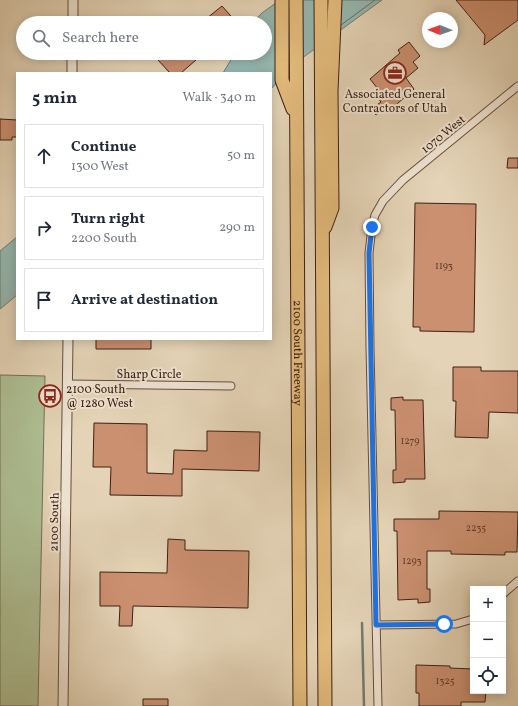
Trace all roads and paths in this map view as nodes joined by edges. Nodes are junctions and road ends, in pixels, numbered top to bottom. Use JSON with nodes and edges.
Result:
{"nodes":[{"id":1,"x":73,"y":0,"type":"edge"},
{"id":2,"x":282,"y":0,"type":"edge"},
{"id":3,"x":296,"y":0,"type":"edge"},
{"id":4,"x":321,"y":0,"type":"edge"},
{"id":5,"x":335,"y":0,"type":"edge"},
{"id":6,"x":73,"y":16,"type":"edge"},
{"id":7,"x":72,"y":60,"type":"edge"},
{"id":8,"x":72,"y":72,"type":"edge"},
{"id":9,"x":518,"y":86,"type":"edge"},
{"id":10,"x":296,"y":114,"type":"junction"},
{"id":11,"x":322,"y":238,"type":"junction"},
{"id":12,"x":68,"y":340,"type":"edge"},
{"id":13,"x":68,"y":384,"type":"junction"},
{"id":14,"x":231,"y":386,"type":"dead end"},
{"id":15,"x":518,"y":581,"type":"edge"},
{"id":16,"x":506,"y":591,"type":"edge"},
{"id":17,"x":470,"y":620,"type":"edge"},
{"id":18,"x":376,"y":625,"type":"junction"},
{"id":19,"x":63,"y":706,"type":"edge"},
{"id":20,"x":300,"y":706,"type":"edge"},
{"id":21,"x":325,"y":706,"type":"edge"},
{"id":22,"x":378,"y":706,"type":"edge"}],
"edges":[{"from":1,"to":6,"type":"street"},
{"from":2,"to":10,"type":"highway"},
{"from":3,"to":10,"type":"highway","name":"2100 South Freeway"},
{"from":4,"to":11,"type":"highway","name":"2100 South Freeway"},
{"from":5,"to":11,"type":"highway"},
{"from":7,"to":8,"type":"street"},
{"from":9,"to":18,"type":"street","name":"1070 West"},
{"from":10,"to":20,"type":"highway","name":"2100 South Freeway"},
{"from":11,"to":21,"type":"highway","name":"2100 South Freeway"},
{"from":12,"to":13,"type":"street","name":"2100 South"},
{"from":13,"to":14,"type":"street","name":"Sharp Circle"},
{"from":13,"to":19,"type":"street","name":"2100 South"},
{"from":15,"to":16,"type":"street"},
{"from":17,"to":18,"type":"street"},
{"from":18,"to":22,"type":"street","name":"1070 West"}]}
